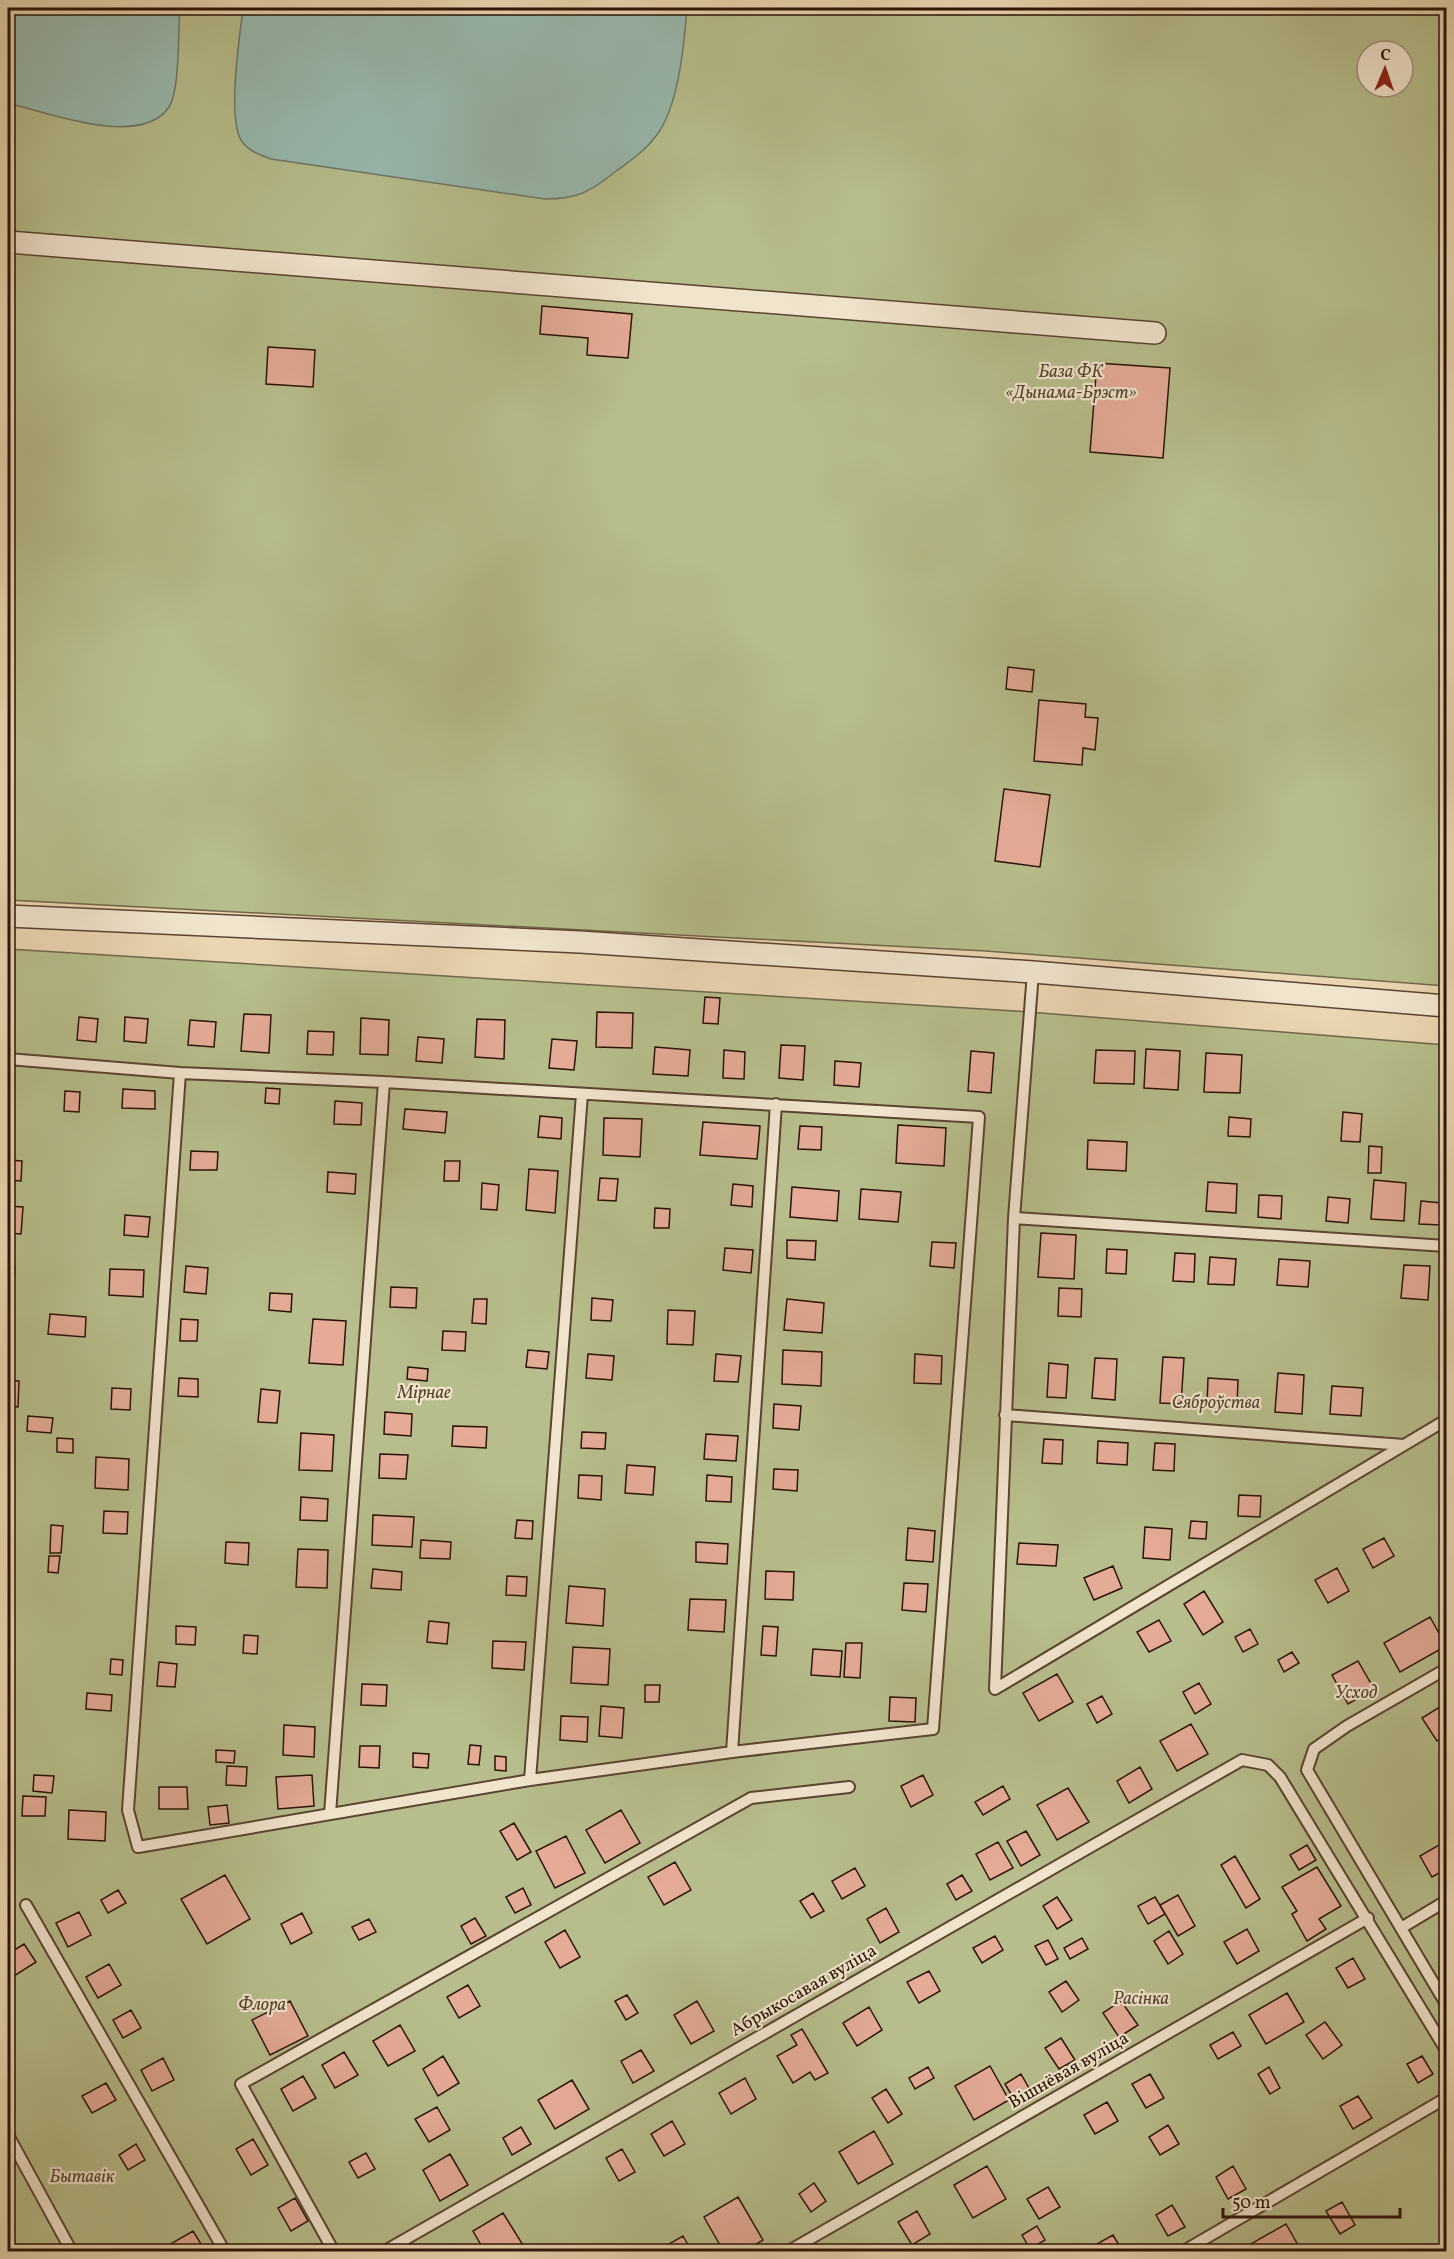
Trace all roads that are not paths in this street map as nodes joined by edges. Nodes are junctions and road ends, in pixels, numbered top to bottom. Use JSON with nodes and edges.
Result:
{"nodes":[{"id":1,"x":8,"y":242,"type":"edge"},
{"id":2,"x":1155,"y":333,"type":"dead end"},
{"id":3,"x":8,"y":916,"type":"edge"},
{"id":4,"x":1033,"y":972,"type":"junction"},
{"id":5,"x":1446,"y":1005,"type":"edge"},
{"id":6,"x":8,"y":1059,"type":"edge"},
{"id":7,"x":180,"y":1073,"type":"junction"},
{"id":8,"x":384,"y":1082,"type":"junction"},
{"id":9,"x":582,"y":1094,"type":"junction"},
{"id":10,"x":776,"y":1104,"type":"junction"},
{"id":11,"x":1014,"y":1218,"type":"junction"},
{"id":12,"x":1446,"y":1246,"type":"edge"},
{"id":13,"x":1005,"y":1415,"type":"junction"},
{"id":14,"x":1446,"y":1420,"type":"edge"},
{"id":15,"x":1404,"y":1445,"type":"junction"},
{"id":16,"x":1446,"y":1670,"type":"edge"},
{"id":17,"x":732,"y":1752,"type":"junction"},
{"id":18,"x":530,"y":1780,"type":"junction"},
{"id":19,"x":849,"y":1787,"type":"dead end"},
{"id":20,"x":330,"y":1814,"type":"junction"},
{"id":21,"x":1446,"y":1901,"type":"edge"},
{"id":22,"x":26,"y":1905,"type":"dead end"},
{"id":23,"x":1368,"y":1918,"type":"junction"},
{"id":24,"x":1401,"y":1928,"type":"junction"},
{"id":25,"x":1446,"y":2004,"type":"edge"},
{"id":26,"x":1446,"y":2050,"type":"edge"},
{"id":27,"x":1446,"y":2098,"type":"edge"},
{"id":28,"x":8,"y":2135,"type":"edge"},
{"id":29,"x":72,"y":2252,"type":"edge"},
{"id":30,"x":225,"y":2252,"type":"edge"},
{"id":31,"x":334,"y":2252,"type":"edge"},
{"id":32,"x":383,"y":2252,"type":"edge"},
{"id":33,"x":787,"y":2252,"type":"edge"},
{"id":34,"x":1182,"y":2252,"type":"edge"}],
"edges":[{"from":1,"to":2,"type":"street"},
{"from":3,"to":4,"type":"street"},
{"from":4,"to":5,"type":"street"},
{"from":4,"to":11,"type":"lane"},
{"from":6,"to":7,"type":"lane"},
{"from":7,"to":8,"type":"lane"},
{"from":7,"to":20,"type":"lane"},
{"from":8,"to":9,"type":"lane"},
{"from":8,"to":20,"type":"lane"},
{"from":9,"to":10,"type":"lane"},
{"from":9,"to":18,"type":"lane"},
{"from":10,"to":17,"type":"lane"},
{"from":10,"to":17,"type":"lane"},
{"from":11,"to":12,"type":"lane"},
{"from":11,"to":13,"type":"lane"},
{"from":13,"to":15,"type":"lane"},
{"from":13,"to":15,"type":"lane"},
{"from":14,"to":15,"type":"lane"},
{"from":16,"to":24,"type":"lane"},
{"from":17,"to":18,"type":"lane"},
{"from":18,"to":20,"type":"lane"},
{"from":19,"to":31,"type":"lane"},
{"from":21,"to":24,"type":"lane"},
{"from":22,"to":30,"type":"lane"},
{"from":23,"to":26,"type":"lane"},
{"from":23,"to":32,"type":"lane","name":"Абрыкосавая вуліца"},
{"from":23,"to":33,"type":"lane","name":"Вішнёвая вуліца"},
{"from":24,"to":25,"type":"lane"},
{"from":27,"to":34,"type":"lane"},
{"from":28,"to":29,"type":"lane"}]}
